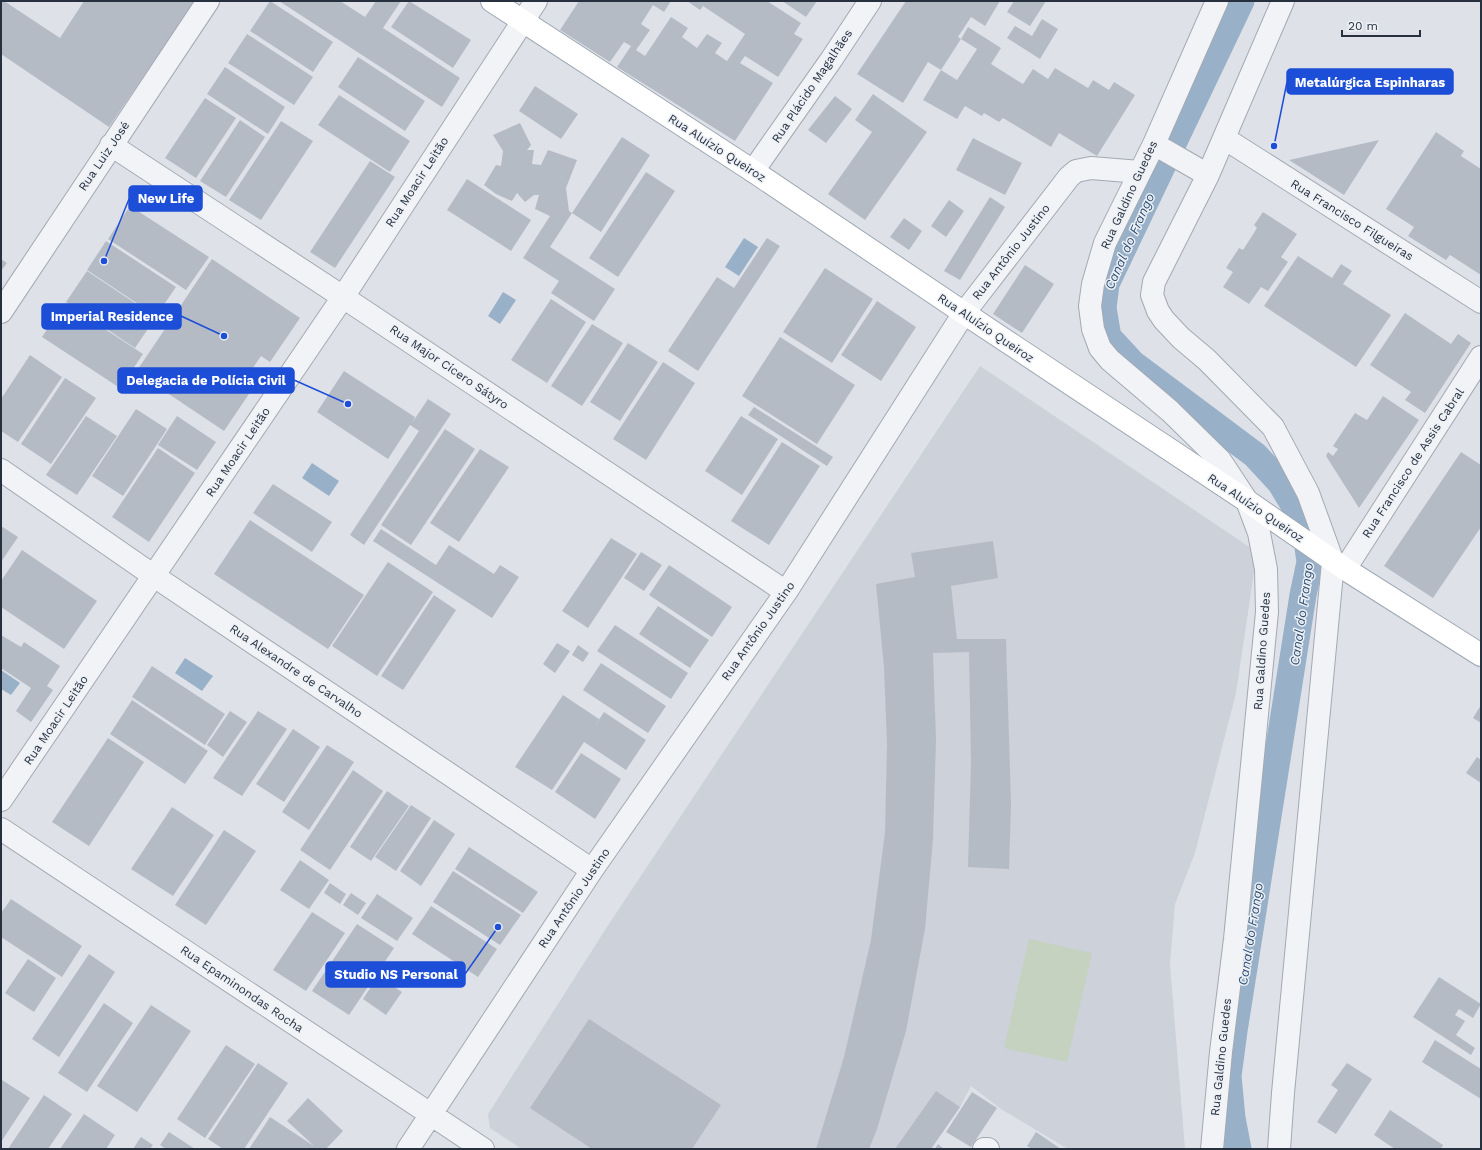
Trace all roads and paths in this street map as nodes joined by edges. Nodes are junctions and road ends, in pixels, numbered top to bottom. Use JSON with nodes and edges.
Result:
{"nodes":[{"id":1,"x":208,"y":1,"type":"edge"},
{"id":2,"x":492,"y":1,"type":"edge"},
{"id":3,"x":536,"y":1,"type":"edge"},
{"id":4,"x":870,"y":1,"type":"edge"},
{"id":5,"x":1217,"y":1,"type":"edge"},
{"id":6,"x":1284,"y":1,"type":"edge"},
{"id":7,"x":522,"y":21,"type":"junction"},
{"id":8,"x":1224,"y":138,"type":"junction"},
{"id":9,"x":1154,"y":144,"type":"junction"},
{"id":10,"x":111,"y":145,"type":"junction"},
{"id":11,"x":753,"y":171,"type":"junction"},
{"id":12,"x":1140,"y":172,"type":"junction"},
{"id":13,"x":1208,"y":175,"type":"junction"},
{"id":14,"x":343,"y":297,"type":"junction"},
{"id":15,"x":1481,"y":302,"type":"edge"},
{"id":16,"x":1,"y":312,"type":"edge"},
{"id":17,"x":964,"y":313,"type":"junction"},
{"id":18,"x":1481,"y":357,"type":"edge"},
{"id":19,"x":1,"y":470,"type":"edge"},
{"id":20,"x":1247,"y":501,"type":"junction"},
{"id":21,"x":1332,"y":560,"type":"junction"},
{"id":22,"x":154,"y":576,"type":"junction"},
{"id":23,"x":786,"y":592,"type":"junction"},
{"id":24,"x":1481,"y":655,"type":"edge"},
{"id":25,"x":1,"y":800,"type":"edge"},
{"id":26,"x":1,"y":829,"type":"edge"},
{"id":27,"x":592,"y":870,"type":"junction"},
{"id":28,"x":431,"y":1114,"type":"junction"},
{"id":29,"x":408,"y":1149,"type":"edge"},
{"id":30,"x":483,"y":1149,"type":"edge"},
{"id":31,"x":984,"y":1149,"type":"edge"},
{"id":32,"x":988,"y":1149,"type":"edge"},
{"id":33,"x":1212,"y":1149,"type":"edge"},
{"id":34,"x":1279,"y":1149,"type":"edge"}],
"edges":[{"from":1,"to":10,"type":"street","name":"Rua Luiz José"},
{"from":2,"to":7,"type":"main road","name":"Rua Aluízio Queiroz"},
{"from":3,"to":7,"type":"street","name":"Rua Moacir Leitão"},
{"from":4,"to":11,"type":"street","name":"Rua Plácido Magalhães"},
{"from":5,"to":9,"type":"street","name":"Rua Galdino Guedes"},
{"from":6,"to":8,"type":"street"},
{"from":7,"to":11,"type":"main road","name":"Rua Aluízio Queiroz"},
{"from":7,"to":14,"type":"street","name":"Rua Moacir Leitão"},
{"from":8,"to":13,"type":"street"},
{"from":8,"to":15,"type":"street","name":"Rua Francisco Filgueiras"},
{"from":9,"to":12,"type":"street","name":"Rua Galdino Guedes"},
{"from":9,"to":13,"type":"street"},
{"from":10,"to":14,"type":"street","name":"Rua Major Cícero Sátyro"},
{"from":10,"to":16,"type":"street","name":"Rua Luiz José"},
{"from":11,"to":17,"type":"main road","name":"Rua Aluízio Queiroz"},
{"from":12,"to":17,"type":"street","name":"Rua Antônio Justino"},
{"from":12,"to":20,"type":"street","name":"Rua Galdino Guedes"},
{"from":13,"to":21,"type":"street"},
{"from":14,"to":22,"type":"street","name":"Rua Moacir Leitão"},
{"from":14,"to":23,"type":"street","name":"Rua Major Cícero Sátyro"},
{"from":17,"to":20,"type":"main road","name":"Rua Aluízio Queiroz"},
{"from":17,"to":23,"type":"street","name":"Rua Antônio Justino"},
{"from":18,"to":21,"type":"street","name":"Rua Francisco de Assis Cabral"},
{"from":19,"to":22,"type":"street","name":"Rua Alexandre de Carvalho"},
{"from":20,"to":21,"type":"main road","name":"Rua Aluízio Queiroz"},
{"from":20,"to":33,"type":"street","name":"Rua Galdino Guedes"},
{"from":21,"to":24,"type":"main road","name":"Rua Aluízio Queiroz"},
{"from":21,"to":34,"type":"street"},
{"from":22,"to":25,"type":"street","name":"Rua Moacir Leitão"},
{"from":22,"to":27,"type":"street","name":"Rua Alexandre de Carvalho"},
{"from":23,"to":27,"type":"street","name":"Rua Antônio Justino"},
{"from":26,"to":28,"type":"street","name":"Rua Epaminondas Rocha"},
{"from":27,"to":28,"type":"street","name":"Rua Antônio Justino"},
{"from":28,"to":29,"type":"street","name":"Rua Antônio Justino"},
{"from":28,"to":30,"type":"street","name":"Rua Epaminondas Rocha"},
{"from":31,"to":32,"type":"street"}]}
